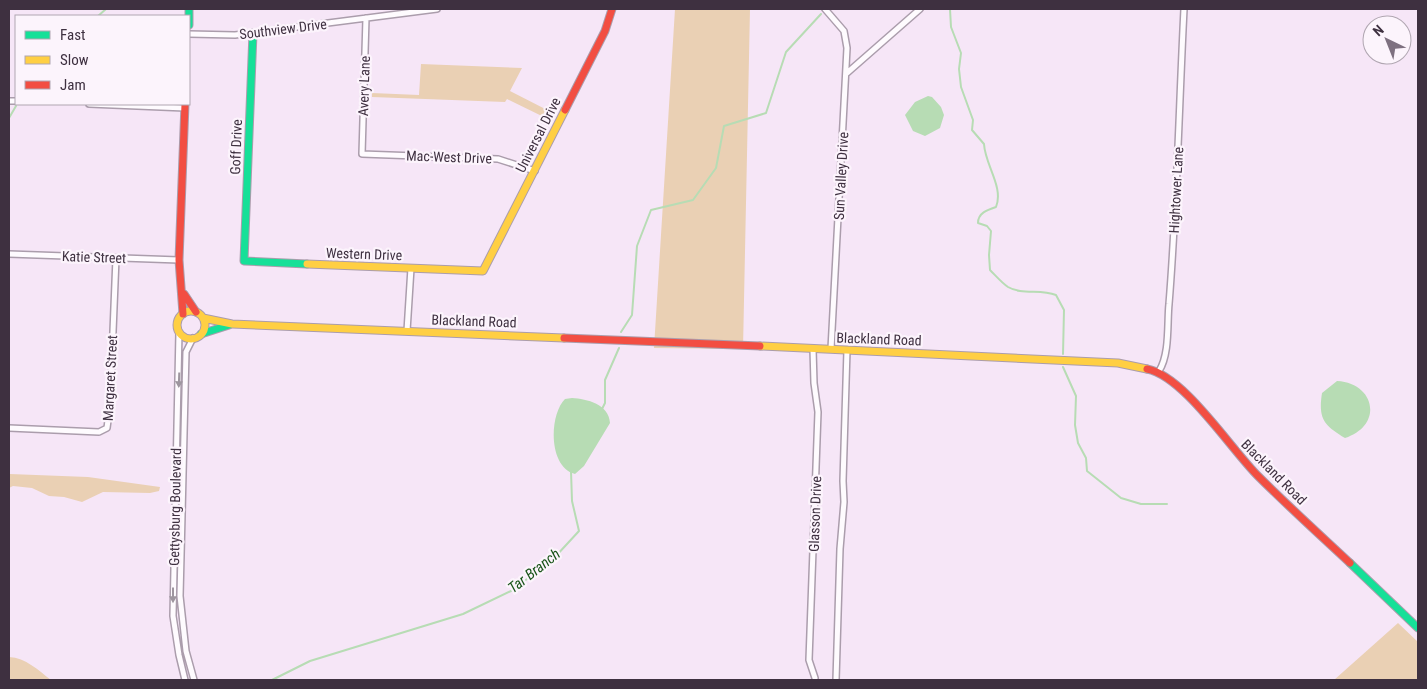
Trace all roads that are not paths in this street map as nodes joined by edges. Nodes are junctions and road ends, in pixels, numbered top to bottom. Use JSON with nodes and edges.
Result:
{"nodes":[{"id":1,"x":437,"y":9,"type":"edge"},
{"id":2,"x":612,"y":9,"type":"edge"},
{"id":3,"x":825,"y":9,"type":"edge"},
{"id":4,"x":920,"y":9,"type":"edge"},
{"id":5,"x":1184,"y":9,"type":"edge"},
{"id":6,"x":366,"y":18,"type":"junction"},
{"id":7,"x":253,"y":33,"type":"junction"},
{"id":8,"x":190,"y":34,"type":"edge"},
{"id":9,"x":847,"y":73,"type":"junction"},
{"id":10,"x":137,"y":105,"type":"edge"},
{"id":11,"x":185,"y":106,"type":"edge"},
{"id":12,"x":362,"y":154,"type":"joint"},
{"id":13,"x":534,"y":170,"type":"junction"},
{"id":14,"x":9,"y":254,"type":"edge"},
{"id":15,"x":116,"y":258,"type":"junction"},
{"id":16,"x":180,"y":260,"type":"junction"},
{"id":17,"x":244,"y":261,"type":"joint"},
{"id":18,"x":411,"y":268,"type":"junction"},
{"id":19,"x":483,"y":271,"type":"joint"},
{"id":20,"x":184,"y":294,"type":"junction"},
{"id":21,"x":196,"y":312,"type":"junction"},
{"id":22,"x":183,"y":314,"type":"junction"},
{"id":23,"x":203,"y":318,"type":"junction"},
{"id":24,"x":232,"y":324,"type":"junction"},
{"id":25,"x":406,"y":331,"type":"junction"},
{"id":26,"x":179,"y":332,"type":"junction"},
{"id":27,"x":201,"y":334,"type":"junction"},
{"id":28,"x":193,"y":338,"type":"junction"},
{"id":29,"x":813,"y":349,"type":"junction"},
{"id":30,"x":831,"y":349,"type":"junction"},
{"id":31,"x":847,"y":350,"type":"junction"},
{"id":32,"x":1159,"y":371,"type":"junction"},
{"id":33,"x":9,"y":428,"type":"edge"},
{"id":34,"x":174,"y":528,"type":"junction"},
{"id":35,"x":183,"y":528,"type":"junction"},
{"id":36,"x":173,"y":578,"type":"junction"},
{"id":37,"x":181,"y":578,"type":"junction"},
{"id":38,"x":1418,"y":628,"type":"edge"},
{"id":39,"x":815,"y":678,"type":"dead end"},
{"id":40,"x":193,"y":679,"type":"edge"},
{"id":41,"x":185,"y":680,"type":"edge"},
{"id":42,"x":836,"y":680,"type":"edge"}],
"edges":[{"from":1,"to":6,"type":"street","name":"Southview Drive"},
{"from":2,"to":13,"type":"street","name":"Universal Drive"},
{"from":3,"to":9,"type":"street","name":"Sun Valley Drive"},
{"from":4,"to":9,"type":"street"},
{"from":5,"to":32,"type":"street","name":"Hightower Lane"},
{"from":6,"to":7,"type":"street","name":"Southview Drive"},
{"from":6,"to":12,"type":"street","name":"Avery Lane"},
{"from":7,"to":8,"type":"street","name":"Southview Drive"},
{"from":7,"to":17,"type":"street","name":"Goff Drive"},
{"from":9,"to":30,"type":"street","name":"Sun Valley Drive"},
{"from":10,"to":11,"type":"street"},
{"from":11,"to":16,"type":"street"},
{"from":12,"to":13,"type":"street","name":"Mac-West Drive"},
{"from":13,"to":19,"type":"street","name":"Universal Drive"},
{"from":14,"to":15,"type":"street","name":"Katie Street"},
{"from":15,"to":16,"type":"street","name":"Katie Street"},
{"from":15,"to":33,"type":"street","name":"Margaret Street"},
{"from":16,"to":20,"type":"street"},
{"from":17,"to":18,"type":"street","name":"Western Drive"},
{"from":18,"to":19,"type":"street","name":"Western Drive"},
{"from":18,"to":25,"type":"street"},
{"from":20,"to":21,"type":"street"},
{"from":20,"to":22,"type":"street"},
{"from":21,"to":22,"type":"street"},
{"from":21,"to":23,"type":"street"},
{"from":22,"to":26,"type":"street"},
{"from":23,"to":24,"type":"street","name":"Blackland Road"},
{"from":23,"to":27,"type":"street"},
{"from":24,"to":25,"type":"street","name":"Blackland Road"},
{"from":24,"to":27,"type":"street","name":"Blackland Road"},
{"from":25,"to":29,"type":"street","name":"Blackland Road"},
{"from":26,"to":28,"type":"street"},
{"from":26,"to":34,"type":"street","name":"Gettysburg Boulevard","one_way":true},
{"from":27,"to":28,"type":"street"},
{"from":28,"to":35,"type":"street","name":"Gettysburg Boulevard"},
{"from":29,"to":30,"type":"street","name":"Blackland Road"},
{"from":29,"to":39,"type":"street","name":"Glasson Drive"},
{"from":30,"to":31,"type":"street","name":"Blackland Road"},
{"from":31,"to":32,"type":"street","name":"Blackland Road"},
{"from":31,"to":42,"type":"street"},
{"from":32,"to":38,"type":"street","name":"Blackland Road"},
{"from":34,"to":35,"type":"street"},
{"from":34,"to":36,"type":"street","name":"Gettysburg Boulevard"},
{"from":35,"to":37,"type":"street","name":"Gettysburg Boulevard"},
{"from":36,"to":37,"type":"street"},
{"from":36,"to":41,"type":"street","name":"Gettysburg Boulevard","one_way":true},
{"from":37,"to":40,"type":"street","name":"Gettysburg Boulevard"},
{"from":40,"to":41,"type":"street"}]}
